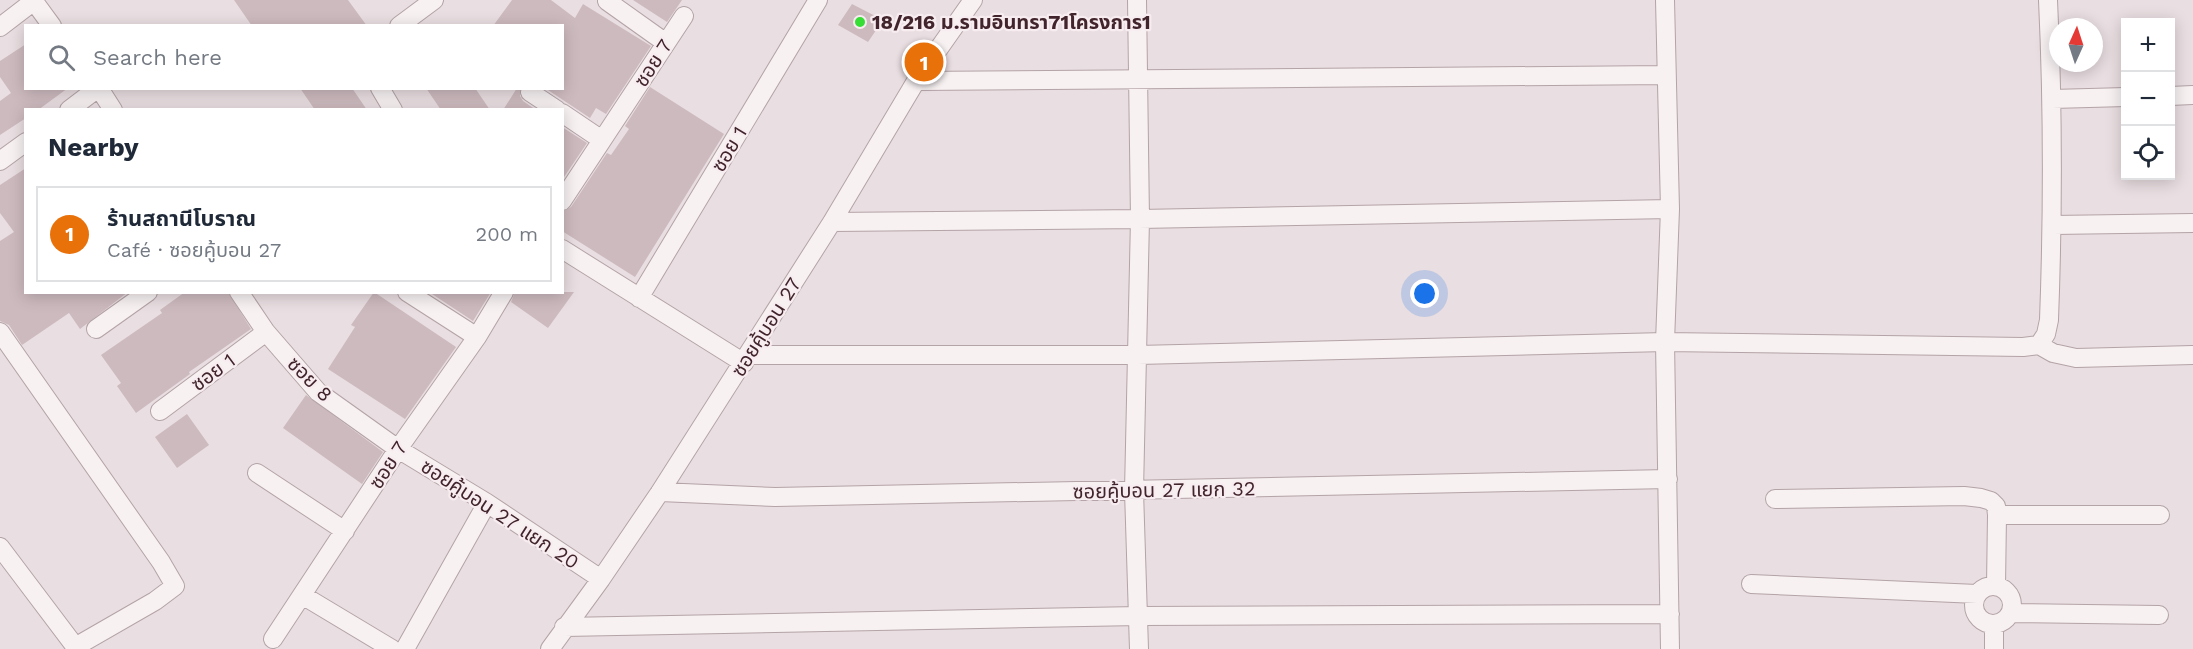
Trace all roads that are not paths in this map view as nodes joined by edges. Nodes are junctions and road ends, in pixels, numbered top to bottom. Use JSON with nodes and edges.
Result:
{"nodes":[{"id":1,"x":432,"y":0,"type":"edge"},
{"id":2,"x":818,"y":0,"type":"edge"},
{"id":3,"x":973,"y":0,"type":"edge"},
{"id":4,"x":1137,"y":0,"type":"edge"},
{"id":5,"x":1665,"y":0,"type":"edge"},
{"id":6,"x":2048,"y":0,"type":"edge"},
{"id":7,"x":34,"y":1,"type":"edge"},
{"id":8,"x":607,"y":1,"type":"edge"},
{"id":9,"x":684,"y":16,"type":"dead end"},
{"id":10,"x":51,"y":24,"type":"edge"},
{"id":11,"x":402,"y":24,"type":"edge"},
{"id":12,"x":0,"y":27,"type":"edge"},
{"id":13,"x":666,"y":42,"type":"junction"},
{"id":14,"x":1666,"y":75,"type":"junction"},
{"id":15,"x":1138,"y":79,"type":"junction"},
{"id":16,"x":916,"y":81,"type":"junction"},
{"id":17,"x":95,"y":90,"type":"edge"},
{"id":18,"x":99,"y":90,"type":"edge"},
{"id":19,"x":381,"y":90,"type":"edge"},
{"id":20,"x":530,"y":92,"type":"dead end"},
{"id":21,"x":2193,"y":95,"type":"edge"},
{"id":22,"x":2175,"y":96,"type":"edge"},
{"id":23,"x":2121,"y":97,"type":"edge"},
{"id":24,"x":2052,"y":99,"type":"junction"},
{"id":25,"x":72,"y":108,"type":"edge"},
{"id":26,"x":112,"y":108,"type":"edge"},
{"id":27,"x":392,"y":108,"type":"edge"},
{"id":28,"x":554,"y":108,"type":"edge"},
{"id":29,"x":564,"y":114,"type":"edge"},
{"id":30,"x":603,"y":140,"type":"junction"},
{"id":31,"x":24,"y":143,"type":"edge"},
{"id":32,"x":0,"y":161,"type":"edge"},
{"id":33,"x":564,"y":198,"type":"edge"},
{"id":34,"x":1670,"y":209,"type":"junction"},
{"id":35,"x":1140,"y":219,"type":"junction"},
{"id":36,"x":832,"y":222,"type":"junction"},
{"id":37,"x":2193,"y":223,"type":"edge"},
{"id":38,"x":2053,"y":225,"type":"junction"},
{"id":39,"x":564,"y":250,"type":"edge"},
{"id":40,"x":145,"y":294,"type":"edge"},
{"id":41,"x":240,"y":294,"type":"edge"},
{"id":42,"x":410,"y":294,"type":"edge"},
{"id":43,"x":503,"y":294,"type":"edge"},
{"id":44,"x":639,"y":298,"type":"junction"},
{"id":45,"x":96,"y":329,"type":"dead end"},
{"id":46,"x":0,"y":332,"type":"edge"},
{"id":47,"x":266,"y":332,"type":"junction"},
{"id":48,"x":477,"y":337,"type":"junction"},
{"id":49,"x":1665,"y":342,"type":"junction"},
{"id":50,"x":2039,"y":345,"type":"junction"},
{"id":51,"x":1138,"y":355,"type":"junction"},
{"id":52,"x":2193,"y":355,"type":"edge"},
{"id":53,"x":746,"y":359,"type":"junction"},
{"id":54,"x":160,"y":411,"type":"dead end"},
{"id":55,"x":398,"y":449,"type":"junction"},
{"id":56,"x":257,"y":473,"type":"dead end"},
{"id":57,"x":1668,"y":479,"type":"junction"},
{"id":58,"x":1134,"y":491,"type":"junction"},
{"id":59,"x":660,"y":492,"type":"junction"},
{"id":60,"x":1775,"y":499,"type":"dead end"},
{"id":61,"x":487,"y":503,"type":"junction"},
{"id":62,"x":1997,"y":515,"type":"junction"},
{"id":63,"x":2160,"y":515,"type":"dead end"},
{"id":64,"x":345,"y":531,"type":"junction"},
{"id":65,"x":0,"y":547,"type":"edge"},
{"id":66,"x":601,"y":579,"type":"junction"},
{"id":67,"x":1751,"y":584,"type":"dead end"},
{"id":68,"x":1996,"y":586,"type":"junction"},
{"id":69,"x":1977,"y":594,"type":"junction"},
{"id":70,"x":302,"y":595,"type":"junction"},
{"id":71,"x":2011,"y":613,"type":"junction"},
{"id":72,"x":1670,"y":614,"type":"junction"},
{"id":73,"x":2159,"y":615,"type":"dead end"},
{"id":74,"x":1139,"y":616,"type":"junction"},
{"id":75,"x":1994,"y":625,"type":"junction"},
{"id":76,"x":564,"y":627,"type":"junction"},
{"id":77,"x":273,"y":639,"type":"dead end"},
{"id":78,"x":76,"y":648,"type":"edge"},
{"id":79,"x":393,"y":649,"type":"edge"},
{"id":80,"x":405,"y":649,"type":"edge"},
{"id":81,"x":550,"y":649,"type":"edge"},
{"id":82,"x":1139,"y":649,"type":"edge"},
{"id":83,"x":1670,"y":649,"type":"edge"},
{"id":84,"x":1994,"y":649,"type":"edge"}],
"edges":[{"from":1,"to":11,"type":"street"},
{"from":2,"to":44,"type":"street","name":"ซอย 1"},
{"from":3,"to":16,"type":"street","name":"ซอยคู้บอน 27"},
{"from":4,"to":15,"type":"street"},
{"from":5,"to":14,"type":"street"},
{"from":6,"to":24,"type":"street"},
{"from":7,"to":10,"type":"street"},
{"from":7,"to":12,"type":"street"},
{"from":8,"to":13,"type":"street"},
{"from":9,"to":13,"type":"street","name":"ซอย 7"},
{"from":13,"to":30,"type":"street","name":"ซอย 7"},
{"from":14,"to":15,"type":"street"},
{"from":14,"to":34,"type":"street"},
{"from":15,"to":16,"type":"street"},
{"from":15,"to":35,"type":"street"},
{"from":16,"to":36,"type":"street","name":"ซอยคู้บอน 27"},
{"from":17,"to":25,"type":"street"},
{"from":18,"to":26,"type":"street"},
{"from":19,"to":27,"type":"street"},
{"from":20,"to":28,"type":"street"},
{"from":21,"to":22,"type":"street"},
{"from":23,"to":24,"type":"street"},
{"from":24,"to":38,"type":"street"},
{"from":29,"to":30,"type":"street"},
{"from":30,"to":33,"type":"street","name":"ซอย 7"},
{"from":31,"to":32,"type":"street"},
{"from":34,"to":35,"type":"street"},
{"from":34,"to":49,"type":"street"},
{"from":35,"to":36,"type":"street"},
{"from":35,"to":51,"type":"street"},
{"from":36,"to":53,"type":"street","name":"ซอยคู้บอน 27"},
{"from":37,"to":38,"type":"street"},
{"from":38,"to":50,"type":"street"},
{"from":39,"to":44,"type":"street"},
{"from":40,"to":45,"type":"street"},
{"from":41,"to":47,"type":"street","name":"ซอย 8"},
{"from":42,"to":48,"type":"street"},
{"from":43,"to":48,"type":"street","name":"ซอย 7"},
{"from":44,"to":53,"type":"street"},
{"from":46,"to":78,"type":"street"},
{"from":47,"to":54,"type":"street","name":"ซอย 1"},
{"from":47,"to":55,"type":"street","name":"ซอย 8"},
{"from":48,"to":55,"type":"street","name":"ซอย 7"},
{"from":49,"to":50,"type":"street"},
{"from":49,"to":51,"type":"street"},
{"from":49,"to":57,"type":"street"},
{"from":50,"to":52,"type":"street"},
{"from":51,"to":53,"type":"street"},
{"from":51,"to":58,"type":"street"},
{"from":53,"to":59,"type":"street","name":"ซอยคู้บอน 27"},
{"from":55,"to":61,"type":"street","name":"ซอยคู้บอน 27 แยก 20"},
{"from":55,"to":64,"type":"street","name":"ซอย 7"},
{"from":56,"to":64,"type":"street"},
{"from":57,"to":58,"type":"street","name":"ซอยคู้บอน 27 แยก 32"},
{"from":57,"to":72,"type":"street"},
{"from":58,"to":59,"type":"street","name":"ซอยคู้บอน 27 แยก 32"},
{"from":58,"to":74,"type":"street"},
{"from":59,"to":66,"type":"street","name":"ซอยคู้บอน 27"},
{"from":60,"to":62,"type":"street"},
{"from":61,"to":66,"type":"street","name":"ซอยคู้บอน 27 แยก 20"},
{"from":61,"to":80,"type":"street"},
{"from":62,"to":63,"type":"street"},
{"from":62,"to":68,"type":"street"},
{"from":64,"to":70,"type":"street","name":"ซอย 7"},
{"from":65,"to":78,"type":"street"},
{"from":66,"to":76,"type":"street","name":"ซอยคู้บอน 27"},
{"from":67,"to":69,"type":"street"},
{"from":68,"to":69,"type":"street"},
{"from":68,"to":71,"type":"street"},
{"from":69,"to":75,"type":"street"},
{"from":70,"to":77,"type":"street","name":"ซอย 7"},
{"from":70,"to":79,"type":"street"},
{"from":71,"to":73,"type":"street"},
{"from":71,"to":75,"type":"street"},
{"from":72,"to":74,"type":"street"},
{"from":72,"to":83,"type":"street"},
{"from":74,"to":76,"type":"street"},
{"from":74,"to":82,"type":"street"},
{"from":75,"to":84,"type":"street"},
{"from":76,"to":81,"type":"street","name":"ซอยคู้บอน 27"}]}
